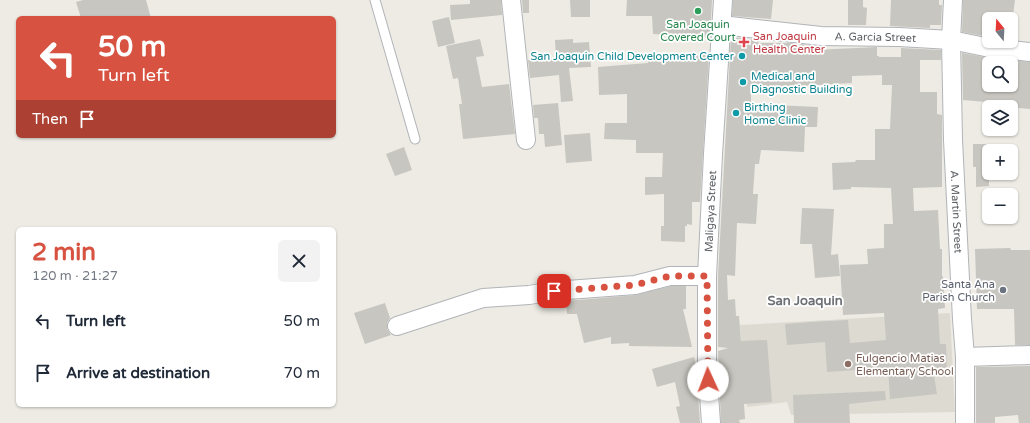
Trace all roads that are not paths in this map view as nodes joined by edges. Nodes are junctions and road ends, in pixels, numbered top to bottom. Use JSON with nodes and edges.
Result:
{"nodes":[{"id":1,"x":375,"y":0,"type":"edge"},
{"id":2,"x":511,"y":0,"type":"edge"},
{"id":3,"x":723,"y":0,"type":"edge"},
{"id":4,"x":953,"y":0,"type":"edge"},
{"id":5,"x":721,"y":25,"type":"junction"},
{"id":6,"x":951,"y":40,"type":"junction"},
{"id":7,"x":1030,"y":52,"type":"edge"},
{"id":8,"x":415,"y":138,"type":"dead end"},
{"id":9,"x":526,"y":140,"type":"dead end"},
{"id":10,"x":707,"y":276,"type":"junction"},
{"id":11,"x":397,"y":326,"type":"dead end"},
{"id":12,"x":1030,"y":355,"type":"edge"},
{"id":13,"x":965,"y":358,"type":"junction"},
{"id":14,"x":711,"y":423,"type":"edge"},
{"id":15,"x":965,"y":423,"type":"edge"}],
"edges":[{"from":1,"to":8,"type":"lane"},
{"from":2,"to":9,"type":"street"},
{"from":3,"to":5,"type":"street","name":"Maligaya Street"},
{"from":4,"to":6,"type":"street","name":"A. Martin Street"},
{"from":5,"to":6,"type":"street","name":"A. Garcia Street"},
{"from":5,"to":10,"type":"street","name":"Maligaya Street"},
{"from":6,"to":7,"type":"street","name":"A. Garcia Street"},
{"from":6,"to":13,"type":"street","name":"A. Martin Street"},
{"from":10,"to":11,"type":"street"},
{"from":10,"to":14,"type":"street","name":"Maligaya Street"},
{"from":12,"to":13,"type":"street"},
{"from":13,"to":15,"type":"street","name":"A. Martin Street"}]}
